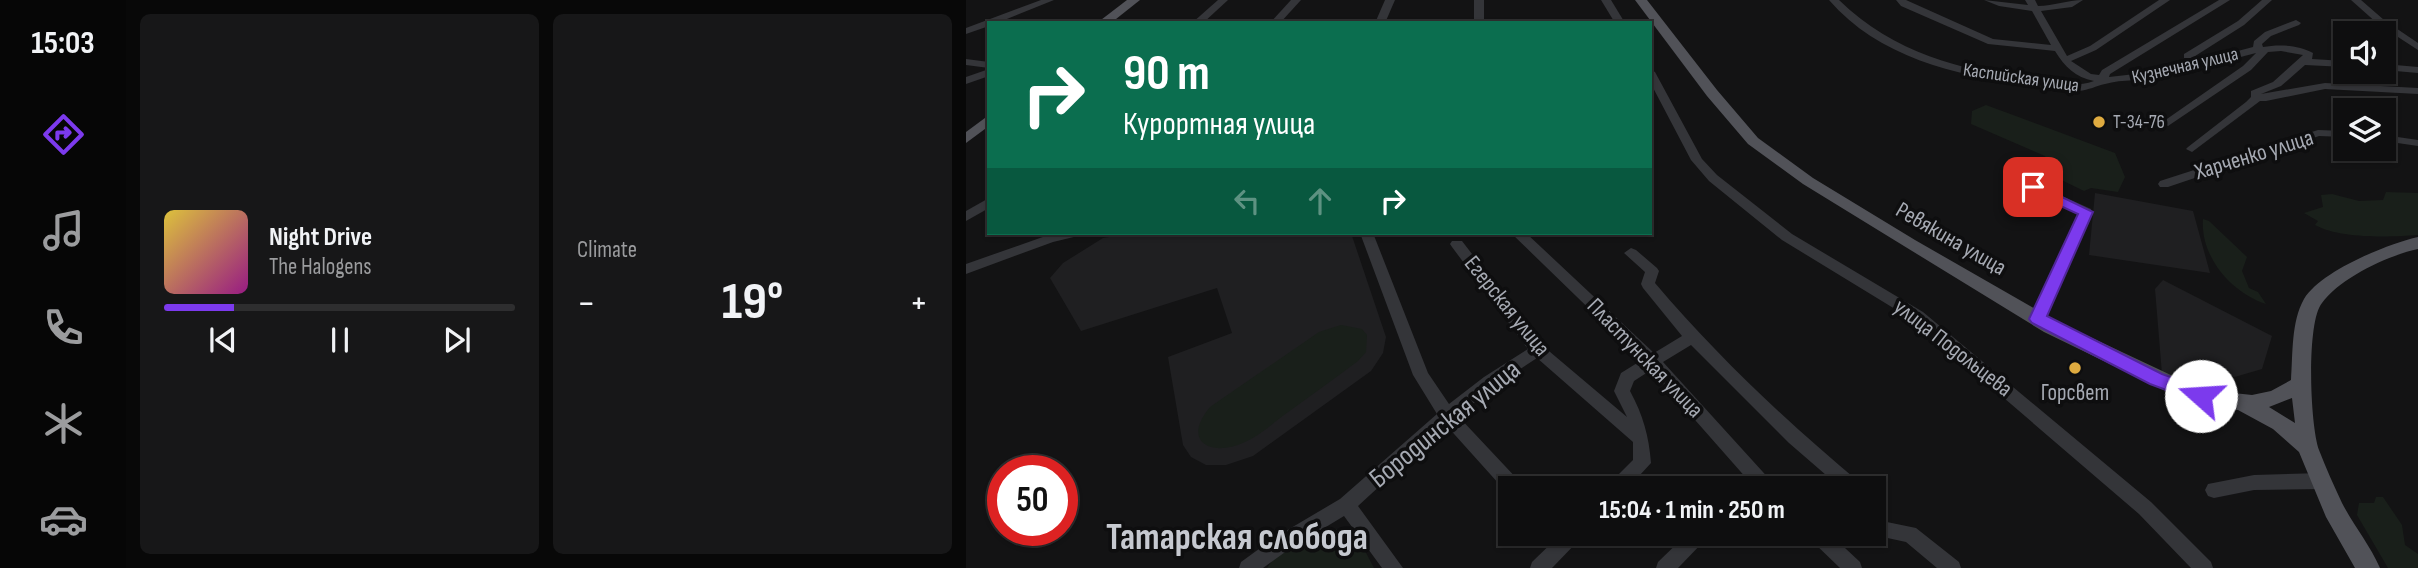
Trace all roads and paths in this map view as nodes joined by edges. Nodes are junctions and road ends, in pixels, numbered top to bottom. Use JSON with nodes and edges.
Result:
{"nodes":[{"id":1,"x":1049,"y":0,"type":"edge"},
{"id":2,"x":1134,"y":0,"type":"edge"},
{"id":3,"x":1223,"y":0,"type":"edge"},
{"id":4,"x":1296,"y":0,"type":"edge"},
{"id":5,"x":1390,"y":0,"type":"edge"},
{"id":6,"x":1479,"y":0,"type":"edge"},
{"id":7,"x":1606,"y":0,"type":"edge"},
{"id":8,"x":1642,"y":0,"type":"edge"},
{"id":9,"x":1833,"y":0,"type":"edge"},
{"id":10,"x":1901,"y":0,"type":"edge"},
{"id":11,"x":1989,"y":0,"type":"edge"},
{"id":12,"x":2078,"y":0,"type":"edge"},
{"id":13,"x":2165,"y":0,"type":"edge"},
{"id":14,"x":2225,"y":0,"type":"edge"},
{"id":15,"x":2267,"y":0,"type":"edge"},
{"id":16,"x":2356,"y":0,"type":"edge"},
{"id":17,"x":2032,"y":4,"type":"edge"},
{"id":18,"x":993,"y":21,"type":"edge"},
{"id":19,"x":1106,"y":21,"type":"edge"},
{"id":20,"x":1199,"y":21,"type":"edge"},
{"id":21,"x":1277,"y":21,"type":"edge"},
{"id":22,"x":1382,"y":21,"type":"edge"},
{"id":23,"x":1479,"y":21,"type":"edge"},
{"id":24,"x":1619,"y":21,"type":"edge"},
{"id":25,"x":987,"y":23,"type":"edge"},
{"id":26,"x":2296,"y":23,"type":"dead end"},
{"id":27,"x":966,"y":31,"type":"edge"},
{"id":28,"x":2418,"y":47,"type":"edge"},
{"id":29,"x":2060,"y":48,"type":"junction"},
{"id":30,"x":2188,"y":56,"type":"dead end"},
{"id":31,"x":2066,"y":60,"type":"junction"},
{"id":32,"x":966,"y":62,"type":"edge"},
{"id":33,"x":2303,"y":62,"type":"junction"},
{"id":34,"x":2333,"y":63,"type":"edge"},
{"id":35,"x":987,"y":65,"type":"edge"},
{"id":36,"x":2396,"y":68,"type":"edge"},
{"id":37,"x":2418,"y":70,"type":"edge"},
{"id":38,"x":984,"y":73,"type":"edge"},
{"id":39,"x":1652,"y":76,"type":"edge"},
{"id":40,"x":966,"y":79,"type":"edge"},
{"id":41,"x":2102,"y":81,"type":"junction"},
{"id":42,"x":2418,"y":91,"type":"edge"},
{"id":43,"x":2257,"y":97,"type":"junction"},
{"id":44,"x":987,"y":121,"type":"edge"},
{"id":45,"x":2168,"y":123,"type":"dead end"},
{"id":46,"x":2333,"y":134,"type":"edge"},
{"id":47,"x":966,"y":139,"type":"edge"},
{"id":48,"x":2396,"y":140,"type":"edge"},
{"id":49,"x":2418,"y":143,"type":"edge"},
{"id":50,"x":2192,"y":149,"type":"dead end"},
{"id":51,"x":2164,"y":184,"type":"dead end"},
{"id":52,"x":2033,"y":187,"type":"dead end"},
{"id":53,"x":987,"y":203,"type":"edge"},
{"id":54,"x":966,"y":217,"type":"edge"},
{"id":55,"x":1064,"y":235,"type":"edge"},
{"id":56,"x":1367,"y":235,"type":"edge"},
{"id":57,"x":1520,"y":235,"type":"edge"},
{"id":58,"x":2418,"y":243,"type":"edge"},
{"id":59,"x":1457,"y":244,"type":"dead end"},
{"id":60,"x":1631,"y":253,"type":"dead end"},
{"id":61,"x":966,"y":270,"type":"edge"},
{"id":62,"x":2038,"y":319,"type":"junction"},
{"id":63,"x":1692,"y":337,"type":"junction"},
{"id":64,"x":1538,"y":350,"type":"junction"},
{"id":65,"x":1654,"y":362,"type":"junction"},
{"id":66,"x":2301,"y":384,"type":"junction"},
{"id":67,"x":2242,"y":403,"type":"junction"},
{"id":68,"x":1447,"y":415,"type":"junction"},
{"id":69,"x":1641,"y":439,"type":"junction"},
{"id":70,"x":2307,"y":446,"type":"junction"},
{"id":71,"x":1503,"y":476,"type":"edge"},
{"id":72,"x":1629,"y":476,"type":"edge"},
{"id":73,"x":1751,"y":476,"type":"edge"},
{"id":74,"x":1839,"y":476,"type":"edge"},
{"id":75,"x":2322,"y":481,"type":"junction"},
{"id":76,"x":2214,"y":489,"type":"dead end"},
{"id":77,"x":1346,"y":505,"type":"junction"},
{"id":78,"x":1886,"y":530,"type":"edge"},
{"id":79,"x":1561,"y":546,"type":"edge"},
{"id":80,"x":1687,"y":546,"type":"edge"},
{"id":81,"x":1828,"y":546,"type":"edge"},
{"id":82,"x":1846,"y":566,"type":"edge"},
{"id":83,"x":1248,"y":568,"type":"edge"},
{"id":84,"x":1394,"y":568,"type":"edge"},
{"id":85,"x":1539,"y":568,"type":"edge"},
{"id":86,"x":1665,"y":568,"type":"edge"},
{"id":87,"x":1952,"y":568,"type":"edge"},
{"id":88,"x":2204,"y":568,"type":"edge"},
{"id":89,"x":2368,"y":568,"type":"edge"}],
"edges":[{"from":1,"to":18,"type":"street"},
{"from":2,"to":19,"type":"main road"},
{"from":3,"to":20,"type":"street"},
{"from":4,"to":21,"type":"street"},
{"from":5,"to":22,"type":"street"},
{"from":6,"to":23,"type":"street"},
{"from":7,"to":24,"type":"street"},
{"from":8,"to":62,"type":"main road","name":"Ревякина улица"},
{"from":9,"to":41,"type":"street","name":"Каспийская улица"},
{"from":10,"to":29,"type":"street"},
{"from":11,"to":17,"type":"street"},
{"from":12,"to":17,"type":"street"},
{"from":13,"to":31,"type":"street"},
{"from":14,"to":41,"type":"street"},
{"from":15,"to":30,"type":"street"},
{"from":16,"to":28,"type":"street"},
{"from":17,"to":29,"type":"street"},
{"from":25,"to":27,"type":"street"},
{"from":26,"to":41,"type":"street","name":"Кузнечная улица"},
{"from":29,"to":31,"type":"street"},
{"from":31,"to":41,"type":"street"},
{"from":32,"to":35,"type":"street"},
{"from":33,"to":34,"type":"street"},
{"from":33,"to":43,"type":"street"},
{"from":33,"to":45,"type":"street"},
{"from":36,"to":37,"type":"street"},
{"from":38,"to":40,"type":"street"},
{"from":39,"to":88,"type":"street","name":"улица Подольцева"},
{"from":42,"to":43,"type":"street"},
{"from":43,"to":50,"type":"street"},
{"from":44,"to":47,"type":"main road"},
{"from":46,"to":51,"type":"street","name":"Харченко улица"},
{"from":48,"to":49,"type":"street"},
{"from":52,"to":62,"type":"street"},
{"from":53,"to":54,"type":"street"},
{"from":55,"to":61,"type":"street"},
{"from":56,"to":68,"type":"street"},
{"from":57,"to":65,"type":"street","name":"Пластунская улица"},
{"from":58,"to":66,"type":"main road"},
{"from":59,"to":64,"type":"street","name":"Егерская улица"},
{"from":60,"to":63,"type":"street"},
{"from":62,"to":67,"type":"main road","name":"Ревякина улица"},
{"from":63,"to":65,"type":"street"},
{"from":63,"to":74,"type":"street"},
{"from":64,"to":68,"type":"street","name":"Бородинская улица"},
{"from":64,"to":69,"type":"street","name":"Егерская улица"},
{"from":65,"to":69,"type":"street"},
{"from":65,"to":73,"type":"street","name":"Пластунская улица"},
{"from":66,"to":67,"type":"main road","name":"Ревякина улица"},
{"from":66,"to":70,"type":"main road"},
{"from":67,"to":70,"type":"main road"},
{"from":68,"to":71,"type":"street"},
{"from":68,"to":77,"type":"street","name":"Бородинская улица"},
{"from":69,"to":72,"type":"street"},
{"from":70,"to":75,"type":"main road"},
{"from":75,"to":76,"type":"street"},
{"from":75,"to":89,"type":"main road"},
{"from":77,"to":83,"type":"street","name":"Бородинская улица"},
{"from":77,"to":84,"type":"street"},
{"from":78,"to":87,"type":"street"},
{"from":79,"to":85,"type":"street"},
{"from":80,"to":86,"type":"street"},
{"from":81,"to":82,"type":"street"}]}
